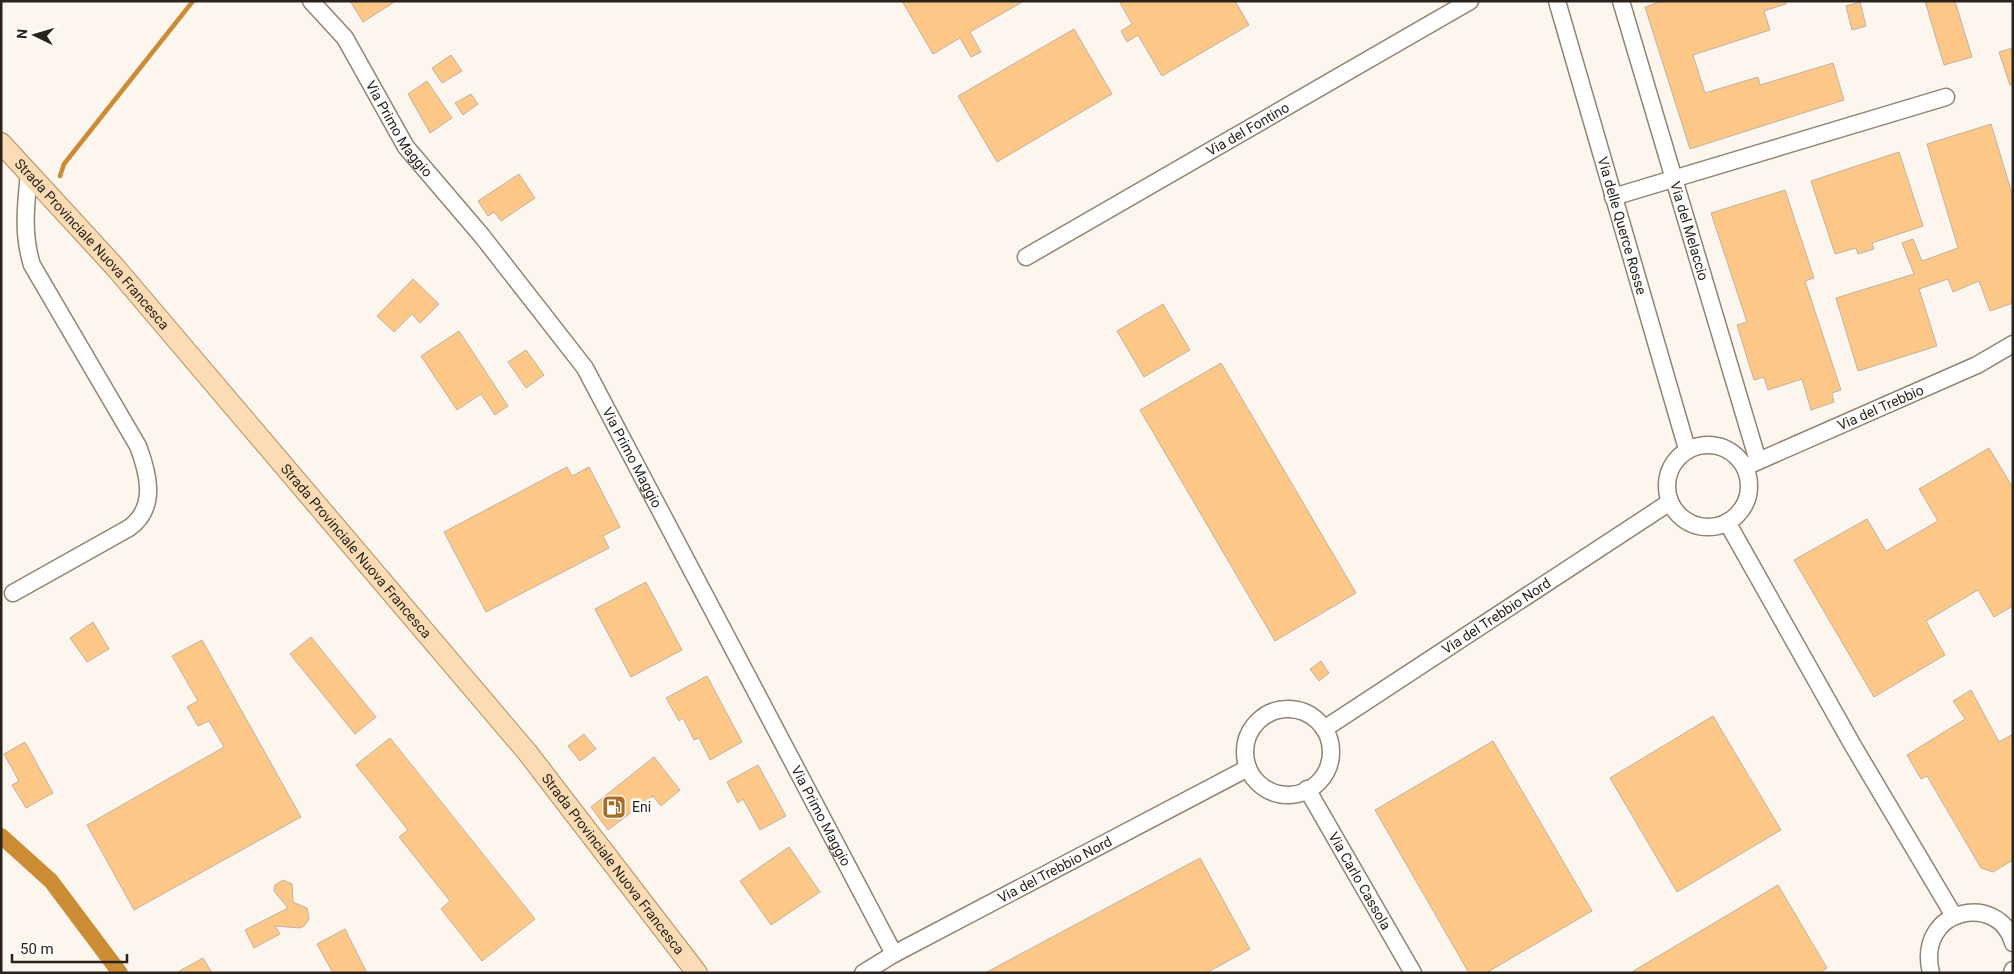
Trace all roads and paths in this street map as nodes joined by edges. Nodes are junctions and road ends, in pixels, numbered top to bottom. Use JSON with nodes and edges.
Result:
{"nodes":[{"id":1,"x":311,"y":1,"type":"edge"},
{"id":2,"x":1470,"y":1,"type":"edge"},
{"id":3,"x":1557,"y":1,"type":"edge"},
{"id":4,"x":1621,"y":1,"type":"edge"},
{"id":5,"x":1946,"y":97,"type":"dead end"},
{"id":6,"x":1,"y":143,"type":"edge"},
{"id":7,"x":29,"y":173,"type":"junction"},
{"id":8,"x":1674,"y":179,"type":"junction"},
{"id":9,"x":1613,"y":197,"type":"junction"},
{"id":10,"x":1026,"y":257,"type":"dead end"},
{"id":11,"x":2013,"y":344,"type":"edge"},
{"id":12,"x":1687,"y":449,"type":"junction"},
{"id":13,"x":1752,"y":464,"type":"junction"},
{"id":14,"x":1670,"y":502,"type":"junction"},
{"id":15,"x":1727,"y":522,"type":"junction"},
{"id":16,"x":13,"y":593,"type":"dead end"},
{"id":17,"x":1324,"y":729,"type":"junction"},
{"id":18,"x":1248,"y":768,"type":"junction"},
{"id":19,"x":1307,"y":790,"type":"junction"},
{"id":20,"x":1954,"y":916,"type":"junction"},
{"id":21,"x":2012,"y":940,"type":"edge"},
{"id":22,"x":894,"y":954,"type":"junction"},
{"id":23,"x":696,"y":973,"type":"edge"},
{"id":24,"x":863,"y":973,"type":"edge"},
{"id":25,"x":1413,"y":973,"type":"edge"},
{"id":26,"x":1931,"y":973,"type":"edge"}],
"edges":[{"from":1,"to":22,"type":"street","name":"Via Primo Maggio"},
{"from":2,"to":10,"type":"street","name":"Via del Fontino"},
{"from":3,"to":9,"type":"street","name":"Via delle Querce Rosse"},
{"from":4,"to":8,"type":"street","name":"Via del Melaccio"},
{"from":5,"to":8,"type":"street"},
{"from":6,"to":7,"type":"main road","name":"Strada Provinciale Nuova Francesca"},
{"from":7,"to":16,"type":"street"},
{"from":7,"to":23,"type":"main road","name":"Strada Provinciale Nuova Francesca"},
{"from":8,"to":9,"type":"street"},
{"from":8,"to":13,"type":"street","name":"Via del Melaccio"},
{"from":9,"to":12,"type":"street","name":"Via delle Querce Rosse"},
{"from":11,"to":13,"type":"street","name":"Via del Trebbio"},
{"from":12,"to":13,"type":"street"},
{"from":12,"to":14,"type":"street"},
{"from":13,"to":15,"type":"street"},
{"from":14,"to":15,"type":"street"},
{"from":14,"to":17,"type":"street","name":"Via del Trebbio Nord"},
{"from":15,"to":20,"type":"street"},
{"from":17,"to":18,"type":"street"},
{"from":17,"to":19,"type":"street"},
{"from":18,"to":19,"type":"street"},
{"from":18,"to":22,"type":"street","name":"Via del Trebbio Nord"},
{"from":19,"to":25,"type":"street","name":"Via Carlo Cassola"},
{"from":20,"to":21,"type":"street"},
{"from":20,"to":26,"type":"street"},
{"from":22,"to":24,"type":"street","name":"Via del Trebbio Nord"}]}
